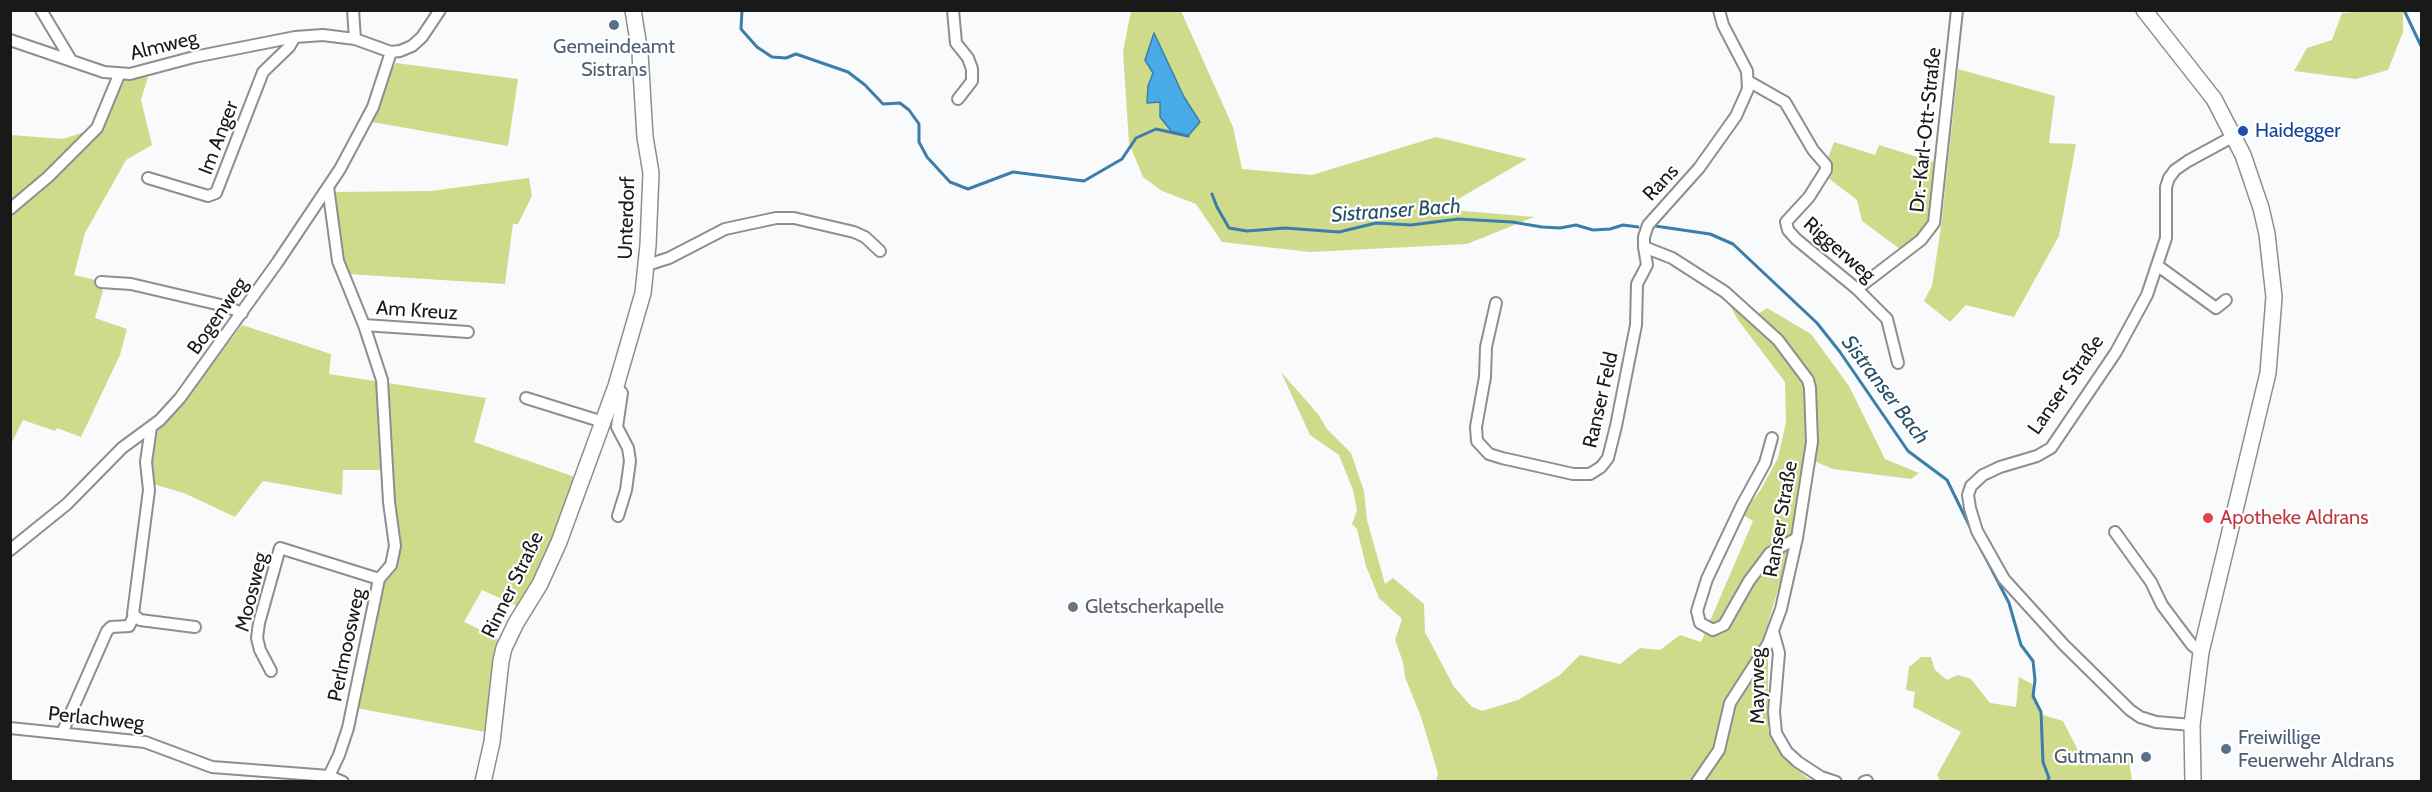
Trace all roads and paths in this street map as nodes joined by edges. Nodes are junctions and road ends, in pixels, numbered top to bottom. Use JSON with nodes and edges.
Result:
{"nodes":[{"id":1,"x":41,"y":10,"type":"edge"},
{"id":2,"x":353,"y":10,"type":"edge"},
{"id":3,"x":440,"y":10,"type":"edge"},
{"id":4,"x":633,"y":10,"type":"edge"},
{"id":5,"x":953,"y":10,"type":"edge"},
{"id":6,"x":1719,"y":10,"type":"edge"},
{"id":7,"x":1957,"y":10,"type":"edge"},
{"id":8,"x":2144,"y":10,"type":"edge"},
{"id":9,"x":295,"y":37,"type":"junction"},
{"id":10,"x":355,"y":39,"type":"junction"},
{"id":11,"x":10,"y":40,"type":"edge"},
{"id":12,"x":391,"y":52,"type":"junction"},
{"id":13,"x":71,"y":60,"type":"junction"},
{"id":14,"x":118,"y":75,"type":"junction"},
{"id":15,"x":1748,"y":81,"type":"junction"},
{"id":16,"x":958,"y":99,"type":"dead end"},
{"id":17,"x":2234,"y":136,"type":"junction"},
{"id":18,"x":148,"y":178,"type":"dead end"},
{"id":19,"x":328,"y":187,"type":"junction"},
{"id":20,"x":10,"y":209,"type":"edge"},
{"id":21,"x":1644,"y":247,"type":"junction"},
{"id":22,"x":880,"y":251,"type":"dead end"},
{"id":23,"x":646,"y":265,"type":"junction"},
{"id":24,"x":2158,"y":266,"type":"junction"},
{"id":25,"x":101,"y":282,"type":"dead end"},
{"id":26,"x":1857,"y":289,"type":"junction"},
{"id":27,"x":2226,"y":300,"type":"dead end"},
{"id":28,"x":1496,"y":303,"type":"dead end"},
{"id":29,"x":242,"y":313,"type":"junction"},
{"id":30,"x":364,"y":325,"type":"junction"},
{"id":31,"x":468,"y":332,"type":"dead end"},
{"id":32,"x":1898,"y":363,"type":"dead end"},
{"id":33,"x":382,"y":380,"type":"joint"},
{"id":34,"x":616,"y":386,"type":"junction"},
{"id":35,"x":526,"y":398,"type":"dead end"},
{"id":36,"x":603,"y":422,"type":"junction"},
{"id":37,"x":151,"y":427,"type":"junction"},
{"id":38,"x":1772,"y":438,"type":"dead end"},
{"id":39,"x":618,"y":516,"type":"dead end"},
{"id":40,"x":2115,"y":532,"type":"dead end"},
{"id":41,"x":1797,"y":538,"type":"junction"},
{"id":42,"x":10,"y":550,"type":"edge"},
{"id":43,"x":379,"y":579,"type":"junction"},
{"id":44,"x":134,"y":616,"type":"junction"},
{"id":45,"x":195,"y":627,"type":"dead end"},
{"id":46,"x":1773,"y":631,"type":"junction"},
{"id":47,"x":2202,"y":652,"type":"junction"},
{"id":48,"x":271,"y":671,"type":"dead end"},
{"id":49,"x":2192,"y":725,"type":"junction"},
{"id":50,"x":10,"y":728,"type":"edge"},
{"id":51,"x":62,"y":733,"type":"junction"},
{"id":52,"x":329,"y":776,"type":"junction"},
{"id":53,"x":316,"y":778,"type":"edge"},
{"id":54,"x":343,"y":782,"type":"edge"},
{"id":55,"x":483,"y":782,"type":"edge"},
{"id":56,"x":1697,"y":782,"type":"edge"},
{"id":57,"x":1836,"y":782,"type":"edge"},
{"id":58,"x":2193,"y":782,"type":"edge"}],
"edges":[{"from":1,"to":13,"type":"street"},
{"from":2,"to":10,"type":"street"},
{"from":3,"to":12,"type":"street"},
{"from":4,"to":23,"type":"main road","name":"Unterdorf"},
{"from":5,"to":16,"type":"street"},
{"from":6,"to":15,"type":"street"},
{"from":7,"to":26,"type":"street","name":"Dr.-Karl-Ott-Straße"},
{"from":8,"to":17,"type":"main road"},
{"from":9,"to":10,"type":"street","name":"Almweg"},
{"from":9,"to":14,"type":"street","name":"Almweg"},
{"from":9,"to":18,"type":"street","name":"Im Anger"},
{"from":10,"to":12,"type":"street","name":"Almweg"},
{"from":11,"to":13,"type":"street","name":"Almweg"},
{"from":12,"to":19,"type":"street","name":"Bogenweg"},
{"from":13,"to":14,"type":"street","name":"Almweg"},
{"from":14,"to":20,"type":"street"},
{"from":15,"to":21,"type":"street","name":"Rans"},
{"from":15,"to":26,"type":"street","name":"Riggerweg"},
{"from":17,"to":24,"type":"street","name":"Lanser Straße"},
{"from":17,"to":47,"type":"main road"},
{"from":19,"to":29,"type":"street","name":"Bogenweg"},
{"from":19,"to":30,"type":"street","name":"Am Kreuz"},
{"from":21,"to":28,"type":"street","name":"Ranser Feld"},
{"from":21,"to":41,"type":"street","name":"Ranser Straße"},
{"from":22,"to":23,"type":"street"},
{"from":23,"to":34,"type":"main road","name":"Unterdorf"},
{"from":24,"to":27,"type":"street"},
{"from":24,"to":49,"type":"street","name":"Lanser Straße"},
{"from":25,"to":29,"type":"street"},
{"from":26,"to":32,"type":"street","name":"Riggerweg"},
{"from":29,"to":37,"type":"street","name":"Bogenweg"},
{"from":30,"to":31,"type":"street","name":"Am Kreuz"},
{"from":30,"to":33,"type":"street","name":"Am Kreuz"},
{"from":33,"to":43,"type":"street","name":"Perlmoosweg"},
{"from":34,"to":36,"type":"main road","name":"Unterdorf"},
{"from":34,"to":39,"type":"street"},
{"from":35,"to":36,"type":"street"},
{"from":36,"to":55,"type":"main road","name":"Rinner Straße"},
{"from":37,"to":42,"type":"street","name":"Bogenweg"},
{"from":37,"to":44,"type":"street"},
{"from":38,"to":41,"type":"street"},
{"from":40,"to":47,"type":"street"},
{"from":41,"to":46,"type":"street","name":"Ranser Straße"},
{"from":43,"to":48,"type":"street","name":"Moosweg"},
{"from":43,"to":52,"type":"street","name":"Perlmoosweg"},
{"from":44,"to":45,"type":"street"},
{"from":44,"to":51,"type":"street"},
{"from":46,"to":56,"type":"street","name":"Ranser Straße"},
{"from":46,"to":57,"type":"street","name":"Mayrweg"},
{"from":47,"to":49,"type":"main road"},
{"from":49,"to":58,"type":"main road"},
{"from":50,"to":51,"type":"street","name":"Perlachweg"},
{"from":51,"to":53,"type":"street","name":"Perlachweg"},
{"from":52,"to":53,"type":"street","name":"Perlachweg"},
{"from":52,"to":54,"type":"street","name":"Perlachweg"}]}
